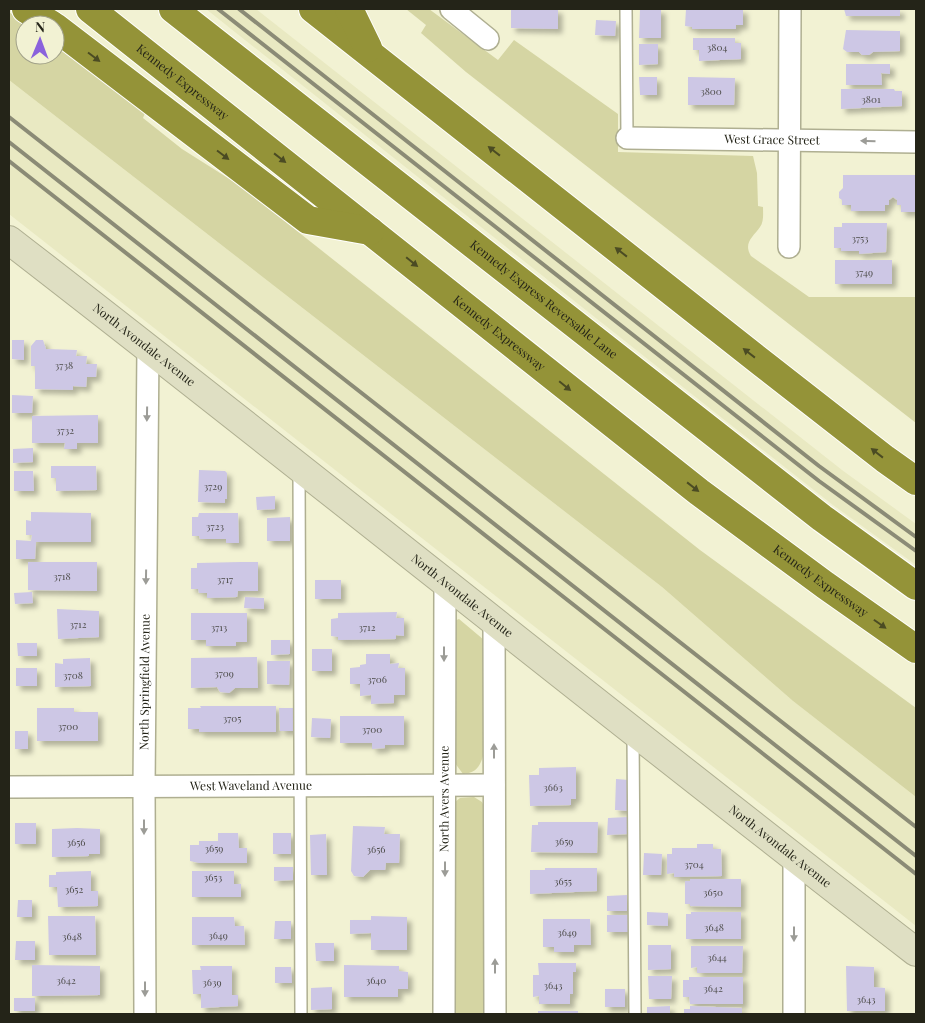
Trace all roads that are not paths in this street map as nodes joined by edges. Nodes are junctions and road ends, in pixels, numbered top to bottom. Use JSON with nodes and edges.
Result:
{"nodes":[{"id":1,"x":90,"y":9,"type":"edge"},
{"id":2,"x":173,"y":9,"type":"edge"},
{"id":3,"x":313,"y":9,"type":"edge"},
{"id":4,"x":349,"y":9,"type":"edge"},
{"id":5,"x":451,"y":9,"type":"edge"},
{"id":6,"x":626,"y":9,"type":"edge"},
{"id":7,"x":790,"y":9,"type":"edge"},
{"id":8,"x":65,"y":35,"type":"edge"},
{"id":9,"x":488,"y":39,"type":"dead end"},
{"id":10,"x":371,"y":54,"type":"junction"},
{"id":11,"x":627,"y":138,"type":"joint"},
{"id":12,"x":790,"y":141,"type":"junction"},
{"id":13,"x":916,"y":142,"type":"edge"},
{"id":14,"x":374,"y":231,"type":"junction"},
{"id":15,"x":9,"y":240,"type":"edge"},
{"id":16,"x":789,"y":248,"type":"dead end"},
{"id":17,"x":148,"y":348,"type":"junction"},
{"id":18,"x":299,"y":468,"type":"junction"},
{"id":19,"x":916,"y":481,"type":"edge"},
{"id":20,"x":445,"y":583,"type":"junction"},
{"id":21,"x":916,"y":586,"type":"edge"},
{"id":22,"x":494,"y":621,"type":"junction"},
{"id":23,"x":916,"y":649,"type":"edge"},
{"id":24,"x":632,"y":732,"type":"junction"},
{"id":25,"x":494,"y":785,"type":"junction"},
{"id":26,"x":300,"y":786,"type":"junction"},
{"id":27,"x":444,"y":786,"type":"junction"},
{"id":28,"x":9,"y":787,"type":"edge"},
{"id":29,"x":144,"y":787,"type":"junction"},
{"id":30,"x":794,"y":858,"type":"junction"},
{"id":31,"x":916,"y":952,"type":"edge"},
{"id":32,"x":145,"y":1014,"type":"edge"},
{"id":33,"x":301,"y":1014,"type":"edge"},
{"id":34,"x":444,"y":1014,"type":"edge"},
{"id":35,"x":495,"y":1014,"type":"edge"},
{"id":36,"x":635,"y":1014,"type":"edge"},
{"id":37,"x":794,"y":1014,"type":"edge"}],
"edges":[{"from":1,"to":14,"type":"highway","name":"Kennedy Expressway","one_way":true},
{"from":2,"to":21,"type":"highway","name":"Kennedy Express Reversable Lane"},
{"from":3,"to":10,"type":"highway"},
{"from":4,"to":10,"type":"highway"},
{"from":5,"to":9,"type":"street"},
{"from":6,"to":11,"type":"lane"},
{"from":7,"to":12,"type":"street"},
{"from":8,"to":14,"type":"highway","one_way":true},
{"from":19,"to":10,"type":"highway","one_way":true},
{"from":11,"to":12,"type":"street","name":"West Grace Street"},
{"from":13,"to":12,"type":"street","name":"West Grace Street","one_way":true},
{"from":12,"to":16,"type":"street"},
{"from":14,"to":23,"type":"highway","name":"Kennedy Expressway","one_way":true},
{"from":15,"to":17,"type":"street","name":"North Avondale Avenue"},
{"from":17,"to":18,"type":"street","name":"North Avondale Avenue"},
{"from":17,"to":29,"type":"street","name":"North Springfield Avenue","one_way":true},
{"from":18,"to":20,"type":"street","name":"North Avondale Avenue"},
{"from":18,"to":26,"type":"lane"},
{"from":20,"to":22,"type":"street","name":"North Avondale Avenue"},
{"from":20,"to":27,"type":"street","name":"North Avers Avenue","one_way":true},
{"from":22,"to":24,"type":"street","name":"North Avondale Avenue"},
{"from":25,"to":22,"type":"street","one_way":true},
{"from":24,"to":30,"type":"street","name":"North Avondale Avenue"},
{"from":24,"to":36,"type":"lane"},
{"from":25,"to":27,"type":"street","name":"West Waveland Avenue"},
{"from":35,"to":25,"type":"street","one_way":true},
{"from":26,"to":27,"type":"street","name":"West Waveland Avenue"},
{"from":26,"to":29,"type":"street","name":"West Waveland Avenue"},
{"from":26,"to":33,"type":"lane"},
{"from":27,"to":34,"type":"street","name":"North Avers Avenue","one_way":true},
{"from":28,"to":29,"type":"street","name":"West Waveland Avenue"},
{"from":29,"to":32,"type":"street","name":"North Springfield Avenue","one_way":true},
{"from":30,"to":31,"type":"street","name":"North Avondale Avenue"},
{"from":30,"to":37,"type":"street","one_way":true}]}
